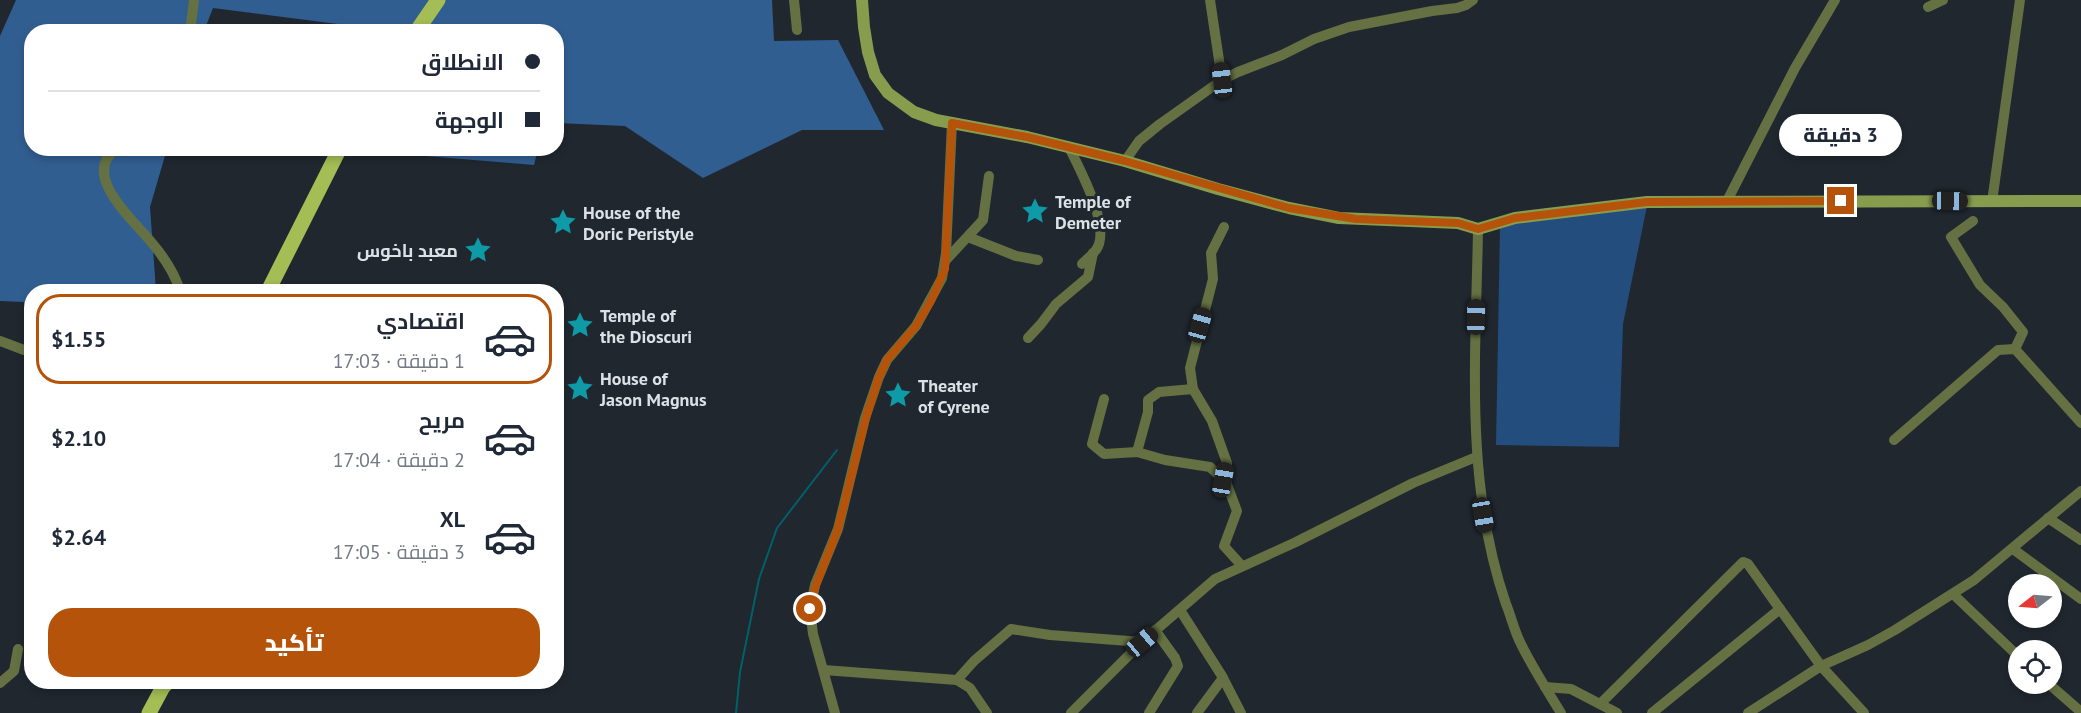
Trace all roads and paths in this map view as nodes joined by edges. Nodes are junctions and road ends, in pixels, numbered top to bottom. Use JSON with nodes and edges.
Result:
{"nodes":[{"id":1,"x":194,"y":0,"type":"edge"},
{"id":2,"x":438,"y":0,"type":"edge"},
{"id":3,"x":794,"y":0,"type":"edge"},
{"id":4,"x":862,"y":0,"type":"edge"},
{"id":5,"x":1210,"y":0,"type":"edge"},
{"id":6,"x":1473,"y":0,"type":"edge"},
{"id":7,"x":1835,"y":0,"type":"edge"},
{"id":8,"x":1943,"y":0,"type":"edge"},
{"id":9,"x":2020,"y":0,"type":"edge"},
{"id":10,"x":1928,"y":7,"type":"dead end"},
{"id":11,"x":191,"y":24,"type":"edge"},
{"id":12,"x":422,"y":24,"type":"edge"},
{"id":13,"x":797,"y":30,"type":"dead end"},
{"id":14,"x":1222,"y":80,"type":"junction"},
{"id":15,"x":952,"y":123,"type":"junction"},
{"id":16,"x":1069,"y":147,"type":"junction"},
{"id":17,"x":109,"y":156,"type":"edge"},
{"id":18,"x":336,"y":156,"type":"edge"},
{"id":19,"x":1125,"y":161,"type":"junction"},
{"id":20,"x":989,"y":176,"type":"dead end"},
{"id":21,"x":1727,"y":201,"type":"junction"},
{"id":22,"x":2081,"y":201,"type":"edge"},
{"id":23,"x":1992,"y":202,"type":"junction"},
{"id":24,"x":1973,"y":221,"type":"dead end"},
{"id":25,"x":1224,"y":227,"type":"dead end"},
{"id":26,"x":1478,"y":229,"type":"junction"},
{"id":27,"x":968,"y":237,"type":"junction"},
{"id":28,"x":1093,"y":253,"type":"junction"},
{"id":29,"x":1038,"y":260,"type":"dead end"},
{"id":30,"x":945,"y":261,"type":"junction"},
{"id":31,"x":1082,"y":264,"type":"dead end"},
{"id":32,"x":177,"y":284,"type":"edge"},
{"id":33,"x":272,"y":284,"type":"edge"},
{"id":34,"x":1028,"y":338,"type":"dead end"},
{"id":35,"x":0,"y":341,"type":"edge"},
{"id":36,"x":2015,"y":349,"type":"junction"},
{"id":37,"x":24,"y":351,"type":"dead end"},
{"id":38,"x":1193,"y":389,"type":"junction"},
{"id":39,"x":1104,"y":399,"type":"dead end"},
{"id":40,"x":2081,"y":423,"type":"edge"},
{"id":41,"x":1894,"y":440,"type":"dead end"},
{"id":42,"x":1137,"y":452,"type":"junction"},
{"id":43,"x":1476,"y":457,"type":"junction"},
{"id":44,"x":1223,"y":480,"type":"junction"},
{"id":45,"x":2081,"y":491,"type":"edge"},
{"id":46,"x":2048,"y":518,"type":"junction"},
{"id":47,"x":2081,"y":540,"type":"edge"},
{"id":48,"x":2013,"y":549,"type":"junction"},
{"id":49,"x":1242,"y":566,"type":"junction"},
{"id":50,"x":1953,"y":594,"type":"junction"},
{"id":51,"x":2081,"y":599,"type":"edge"},
{"id":52,"x":1780,"y":609,"type":"junction"},
{"id":53,"x":1180,"y":610,"type":"junction"},
{"id":54,"x":1155,"y":630,"type":"junction"},
{"id":55,"x":1142,"y":642,"type":"junction"},
{"id":56,"x":2008,"y":646,"type":"edge"},
{"id":57,"x":18,"y":649,"type":"dead end"},
{"id":58,"x":1821,"y":666,"type":"junction"},
{"id":59,"x":824,"y":670,"type":"junction"},
{"id":60,"x":1222,"y":678,"type":"junction"},
{"id":61,"x":957,"y":680,"type":"junction"},
{"id":62,"x":0,"y":683,"type":"edge"},
{"id":63,"x":1545,"y":687,"type":"junction"},
{"id":64,"x":162,"y":689,"type":"edge"},
{"id":65,"x":2060,"y":694,"type":"edge"},
{"id":66,"x":1601,"y":703,"type":"junction"},
{"id":67,"x":1559,"y":712,"type":"edge"},
{"id":68,"x":2081,"y":712,"type":"edge"},
{"id":69,"x":149,"y":713,"type":"edge"},
{"id":70,"x":835,"y":713,"type":"edge"},
{"id":71,"x":987,"y":713,"type":"edge"},
{"id":72,"x":1071,"y":713,"type":"edge"},
{"id":73,"x":1149,"y":713,"type":"edge"},
{"id":74,"x":1197,"y":713,"type":"edge"},
{"id":75,"x":1241,"y":713,"type":"edge"},
{"id":76,"x":1617,"y":713,"type":"edge"},
{"id":77,"x":1652,"y":713,"type":"edge"},
{"id":78,"x":1748,"y":713,"type":"edge"},
{"id":79,"x":1864,"y":713,"type":"edge"}],
"edges":[{"from":1,"to":11,"type":"street"},
{"from":2,"to":12,"type":"main road"},
{"from":3,"to":13,"type":"street"},
{"from":4,"to":15,"type":"main road"},
{"from":5,"to":14,"type":"street"},
{"from":6,"to":14,"type":"street"},
{"from":7,"to":21,"type":"street"},
{"from":8,"to":10,"type":"street"},
{"from":9,"to":23,"type":"street"},
{"from":14,"to":19,"type":"street"},
{"from":15,"to":16,"type":"main road"},
{"from":15,"to":30,"type":"street"},
{"from":16,"to":19,"type":"main road"},
{"from":16,"to":28,"type":"street"},
{"from":17,"to":32,"type":"street"},
{"from":18,"to":33,"type":"main road"},
{"from":19,"to":26,"type":"main road"},
{"from":20,"to":27,"type":"street"},
{"from":21,"to":23,"type":"main road"},
{"from":21,"to":26,"type":"main road"},
{"from":22,"to":23,"type":"main road"},
{"from":24,"to":36,"type":"street"},
{"from":25,"to":38,"type":"street"},
{"from":26,"to":43,"type":"street"},
{"from":27,"to":29,"type":"street"},
{"from":27,"to":30,"type":"street"},
{"from":28,"to":31,"type":"street"},
{"from":28,"to":34,"type":"street"},
{"from":30,"to":59,"type":"street"},
{"from":35,"to":37,"type":"street"},
{"from":36,"to":40,"type":"street"},
{"from":36,"to":41,"type":"street"},
{"from":38,"to":42,"type":"street"},
{"from":38,"to":44,"type":"street"},
{"from":39,"to":42,"type":"street"},
{"from":42,"to":44,"type":"street"},
{"from":43,"to":49,"type":"street"},
{"from":43,"to":63,"type":"street"},
{"from":44,"to":49,"type":"street"},
{"from":45,"to":46,"type":"street"},
{"from":46,"to":47,"type":"street"},
{"from":46,"to":48,"type":"street"},
{"from":48,"to":50,"type":"street"},
{"from":48,"to":51,"type":"street"},
{"from":49,"to":53,"type":"street"},
{"from":50,"to":56,"type":"street"},
{"from":50,"to":58,"type":"street"},
{"from":52,"to":58,"type":"street"},
{"from":52,"to":66,"type":"street"},
{"from":52,"to":77,"type":"street"},
{"from":53,"to":54,"type":"street"},
{"from":53,"to":60,"type":"street"},
{"from":54,"to":55,"type":"street"},
{"from":54,"to":73,"type":"street"},
{"from":55,"to":61,"type":"street"},
{"from":55,"to":72,"type":"street"},
{"from":57,"to":62,"type":"street"},
{"from":58,"to":78,"type":"street"},
{"from":58,"to":79,"type":"street"},
{"from":59,"to":61,"type":"street"},
{"from":59,"to":70,"type":"street"},
{"from":60,"to":74,"type":"street"},
{"from":60,"to":75,"type":"street"},
{"from":61,"to":71,"type":"street"},
{"from":63,"to":66,"type":"street"},
{"from":63,"to":67,"type":"street"},
{"from":64,"to":69,"type":"main road"},
{"from":65,"to":68,"type":"street"},
{"from":66,"to":76,"type":"street"}]}
